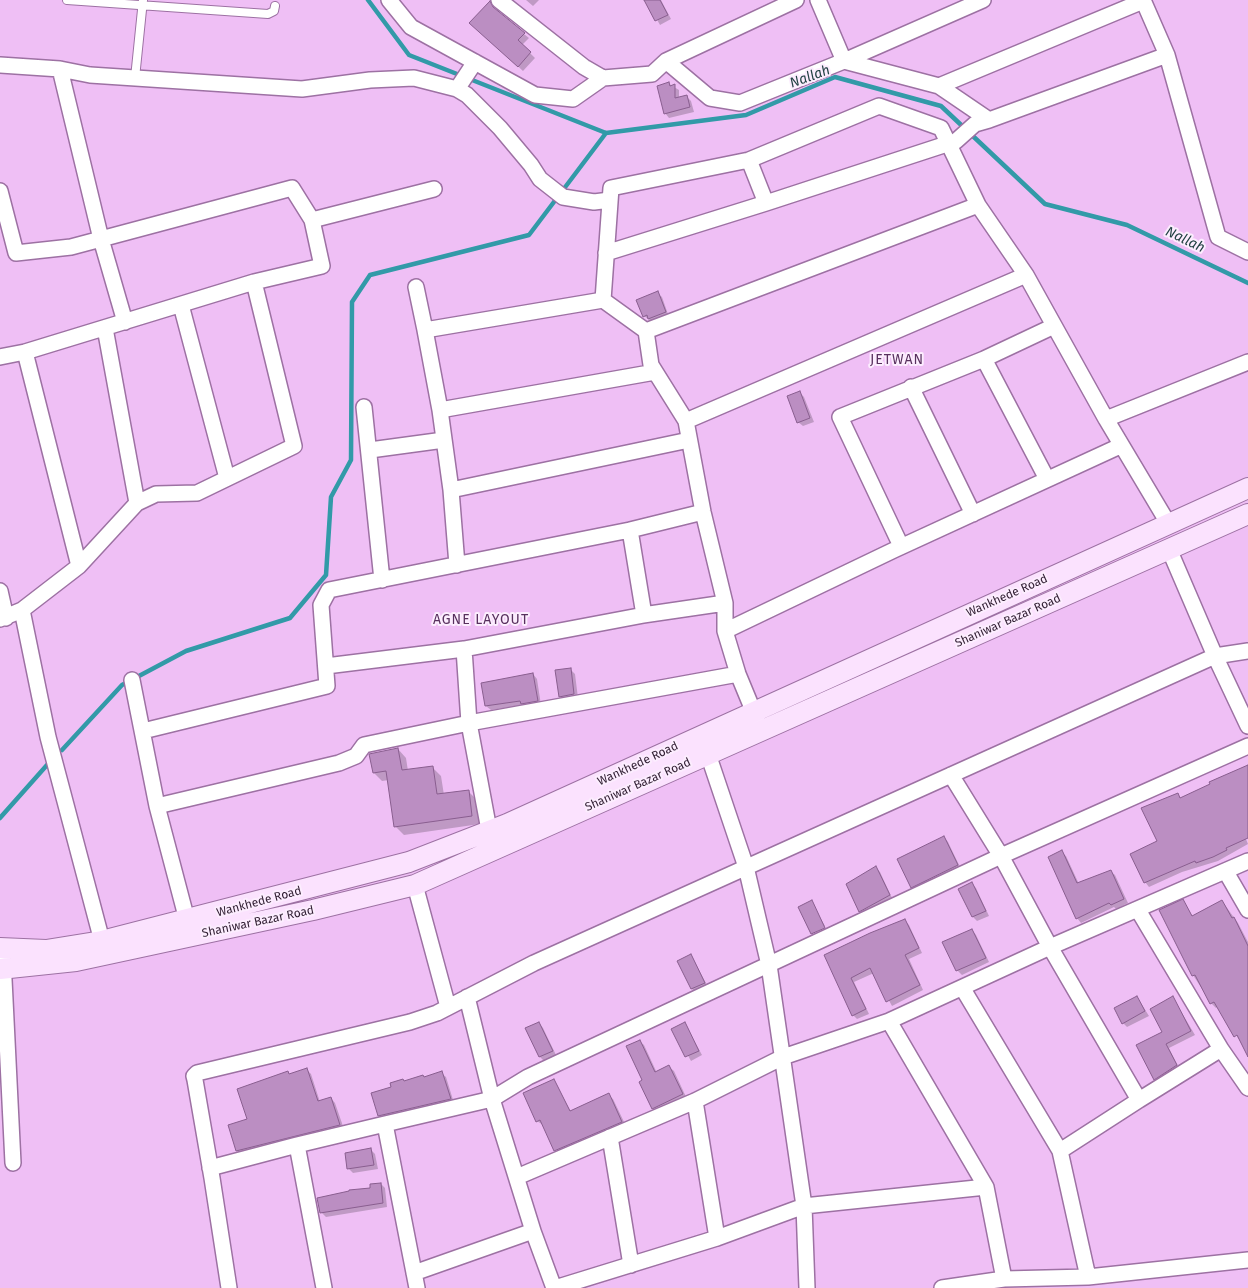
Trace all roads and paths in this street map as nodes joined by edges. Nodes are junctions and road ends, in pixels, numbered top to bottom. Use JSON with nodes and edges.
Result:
{"nodes":[{"id":1,"x":67,"y":0,"type":"edge"},
{"id":2,"x":389,"y":0,"type":"edge"},
{"id":3,"x":499,"y":0,"type":"edge"},
{"id":4,"x":796,"y":0,"type":"edge"},
{"id":5,"x":818,"y":0,"type":"edge"},
{"id":6,"x":983,"y":0,"type":"edge"},
{"id":7,"x":1143,"y":0,"type":"edge"},
{"id":8,"x":142,"y":3,"type":"edge"},
{"id":9,"x":275,"y":6,"type":"dead end"},
{"id":10,"x":1167,"y":55,"type":"junction"},
{"id":11,"x":666,"y":61,"type":"junction"},
{"id":12,"x":844,"y":61,"type":"junction"},
{"id":13,"x":475,"y":62,"type":"junction"},
{"id":14,"x":0,"y":65,"type":"edge"},
{"id":15,"x":60,"y":69,"type":"junction"},
{"id":16,"x":135,"y":78,"type":"junction"},
{"id":17,"x":603,"y":78,"type":"junction"},
{"id":18,"x":939,"y":86,"type":"junction"},
{"id":19,"x":457,"y":89,"type":"junction"},
{"id":20,"x":982,"y":122,"type":"junction"},
{"id":21,"x":952,"y":142,"type":"junction"},
{"id":22,"x":749,"y":160,"type":"junction"},
{"id":23,"x":434,"y":189,"type":"dead end"},
{"id":24,"x":0,"y":191,"type":"edge"},
{"id":25,"x":610,"y":200,"type":"junction"},
{"id":26,"x":766,"y":203,"type":"junction"},
{"id":27,"x":978,"y":205,"type":"junction"},
{"id":28,"x":312,"y":220,"type":"junction"},
{"id":29,"x":101,"y":239,"type":"junction"},
{"id":30,"x":1248,"y":252,"type":"edge"},
{"id":31,"x":606,"y":253,"type":"junction"},
{"id":32,"x":1026,"y":275,"type":"junction"},
{"id":33,"x":254,"y":282,"type":"junction"},
{"id":34,"x":416,"y":287,"type":"dead end"},
{"id":35,"x":603,"y":300,"type":"junction"},
{"id":36,"x":181,"y":305,"type":"junction"},
{"id":37,"x":125,"y":322,"type":"junction"},
{"id":38,"x":1054,"y":326,"type":"junction"},
{"id":39,"x":105,"y":328,"type":"junction"},
{"id":40,"x":425,"y":330,"type":"junction"},
{"id":41,"x":646,"y":331,"type":"junction"},
{"id":42,"x":26,"y":352,"type":"junction"},
{"id":43,"x":0,"y":358,"type":"edge"},
{"id":44,"x":984,"y":359,"type":"junction"},
{"id":45,"x":1248,"y":362,"type":"edge"},
{"id":46,"x":655,"y":372,"type":"junction"},
{"id":47,"x":911,"y":387,"type":"junction"},
{"id":48,"x":364,"y":407,"type":"dead end"},
{"id":49,"x":440,"y":410,"type":"junction"},
{"id":50,"x":1106,"y":419,"type":"junction"},
{"id":51,"x":686,"y":421,"type":"junction"},
{"id":52,"x":444,"y":440,"type":"junction"},
{"id":53,"x":690,"y":440,"type":"junction"},
{"id":54,"x":1120,"y":446,"type":"junction"},
{"id":55,"x":370,"y":450,"type":"junction"},
{"id":56,"x":227,"y":478,"type":"junction"},
{"id":57,"x":1046,"y":480,"type":"junction"},
{"id":58,"x":1248,"y":488,"type":"edge"},
{"id":59,"x":451,"y":490,"type":"junction"},
{"id":60,"x":137,"y":503,"type":"junction"},
{"id":61,"x":703,"y":512,"type":"junction"},
{"id":62,"x":973,"y":514,"type":"junction"},
{"id":63,"x":1248,"y":514,"type":"edge"},
{"id":64,"x":1168,"y":523,"type":"junction"},
{"id":65,"x":630,"y":530,"type":"junction"},
{"id":66,"x":901,"y":546,"type":"junction"},
{"id":67,"x":1169,"y":549,"type":"junction"},
{"id":68,"x":457,"y":565,"type":"junction"},
{"id":69,"x":79,"y":566,"type":"junction"},
{"id":70,"x":382,"y":580,"type":"junction"},
{"id":71,"x":0,"y":591,"type":"edge"},
{"id":72,"x":725,"y":603,"type":"junction"},
{"id":73,"x":22,"y":610,"type":"junction"},
{"id":74,"x":643,"y":615,"type":"junction"},
{"id":75,"x":3,"y":619,"type":"edge"},
{"id":76,"x":725,"y":631,"type":"junction"},
{"id":77,"x":464,"y":649,"type":"junction"},
{"id":78,"x":1248,"y":651,"type":"edge"},
{"id":79,"x":1215,"y":656,"type":"junction"},
{"id":80,"x":326,"y":666,"type":"junction"},
{"id":81,"x":738,"y":674,"type":"junction"},
{"id":82,"x":132,"y":680,"type":"dead end"},
{"id":83,"x":753,"y":712,"type":"junction"},
{"id":84,"x":469,"y":723,"type":"junction"},
{"id":85,"x":1248,"y":726,"type":"edge"},
{"id":86,"x":761,"y":730,"type":"junction"},
{"id":87,"x":143,"y":731,"type":"junction"},
{"id":88,"x":1248,"y":746,"type":"edge"},
{"id":89,"x":708,"y":754,"type":"junction"},
{"id":90,"x":951,"y":775,"type":"junction"},
{"id":91,"x":157,"y":806,"type":"junction"},
{"id":92,"x":489,"y":830,"type":"junction"},
{"id":93,"x":1000,"y":856,"type":"junction"},
{"id":94,"x":1248,"y":861,"type":"edge"},
{"id":95,"x":746,"y":867,"type":"junction"},
{"id":96,"x":1226,"y":872,"type":"junction"},
{"id":97,"x":415,"y":884,"type":"junction"},
{"id":98,"x":1138,"y":910,"type":"junction"},
{"id":99,"x":1248,"y":910,"type":"edge"},
{"id":100,"x":188,"y":920,"type":"junction"},
{"id":101,"x":102,"y":941,"type":"junction"},
{"id":102,"x":1050,"y":947,"type":"junction"},
{"id":103,"x":1,"y":948,"type":"edge"},
{"id":104,"x":769,"y":965,"type":"junction"},
{"id":105,"x":2,"y":969,"type":"edge"},
{"id":106,"x":963,"y":989,"type":"junction"},
{"id":107,"x":467,"y":997,"type":"junction"},
{"id":108,"x":448,"y":1007,"type":"junction"},
{"id":109,"x":889,"y":1021,"type":"junction"},
{"id":110,"x":1221,"y":1049,"type":"junction"},
{"id":111,"x":783,"y":1056,"type":"junction"},
{"id":112,"x":1248,"y":1088,"type":"edge"},
{"id":113,"x":492,"y":1099,"type":"junction"},
{"id":114,"x":1139,"y":1100,"type":"junction"},
{"id":115,"x":695,"y":1101,"type":"junction"},
{"id":116,"x":385,"y":1124,"type":"junction"},
{"id":117,"x":610,"y":1137,"type":"junction"},
{"id":118,"x":297,"y":1145,"type":"junction"},
{"id":119,"x":1060,"y":1151,"type":"junction"},
{"id":120,"x":13,"y":1163,"type":"dead end"},
{"id":121,"x":210,"y":1168,"type":"junction"},
{"id":122,"x":518,"y":1176,"type":"junction"},
{"id":123,"x":986,"y":1187,"type":"junction"},
{"id":124,"x":804,"y":1206,"type":"junction"},
{"id":125,"x":533,"y":1231,"type":"junction"},
{"id":126,"x":717,"y":1238,"type":"junction"},
{"id":127,"x":1248,"y":1260,"type":"edge"},
{"id":128,"x":631,"y":1264,"type":"junction"},
{"id":129,"x":414,"y":1273,"type":"junction"},
{"id":130,"x":1088,"y":1277,"type":"junction"},
{"id":131,"x":1004,"y":1278,"type":"junction"},
{"id":132,"x":228,"y":1288,"type":"edge"},
{"id":133,"x":324,"y":1288,"type":"edge"},
{"id":134,"x":417,"y":1288,"type":"edge"},
{"id":135,"x":555,"y":1288,"type":"edge"},
{"id":136,"x":808,"y":1288,"type":"edge"},
{"id":137,"x":942,"y":1288,"type":"edge"}],
"edges":[{"from":1,"to":8,"type":"lane"},
{"from":2,"to":13,"type":"street"},
{"from":3,"to":17,"type":"street"},
{"from":4,"to":11,"type":"street"},
{"from":5,"to":12,"type":"street"},
{"from":6,"to":12,"type":"street"},
{"from":7,"to":10,"type":"street"},
{"from":7,"to":18,"type":"street"},
{"from":8,"to":9,"type":"lane"},
{"from":8,"to":16,"type":"lane"},
{"from":10,"to":20,"type":"street"},
{"from":10,"to":30,"type":"street"},
{"from":11,"to":12,"type":"street"},
{"from":11,"to":17,"type":"street"},
{"from":12,"to":18,"type":"street"},
{"from":13,"to":17,"type":"street"},
{"from":13,"to":19,"type":"street"},
{"from":14,"to":15,"type":"street"},
{"from":15,"to":16,"type":"street"},
{"from":15,"to":29,"type":"street"},
{"from":16,"to":19,"type":"street"},
{"from":18,"to":20,"type":"street"},
{"from":19,"to":25,"type":"street"},
{"from":20,"to":21,"type":"street"},
{"from":21,"to":22,"type":"street"},
{"from":21,"to":26,"type":"street"},
{"from":21,"to":27,"type":"street"},
{"from":22,"to":25,"type":"street"},
{"from":22,"to":26,"type":"street"},
{"from":23,"to":28,"type":"street"},
{"from":24,"to":29,"type":"street"},
{"from":25,"to":31,"type":"street"},
{"from":26,"to":31,"type":"street"},
{"from":27,"to":32,"type":"street"},
{"from":27,"to":41,"type":"street"},
{"from":28,"to":29,"type":"street"},
{"from":28,"to":33,"type":"street"},
{"from":29,"to":37,"type":"street"},
{"from":31,"to":35,"type":"street"},
{"from":32,"to":38,"type":"street"},
{"from":32,"to":51,"type":"street"},
{"from":33,"to":36,"type":"street"},
{"from":33,"to":56,"type":"street"},
{"from":34,"to":40,"type":"street"},
{"from":35,"to":40,"type":"street"},
{"from":35,"to":41,"type":"street"},
{"from":36,"to":37,"type":"street"},
{"from":36,"to":56,"type":"street"},
{"from":37,"to":39,"type":"street"},
{"from":38,"to":44,"type":"street"},
{"from":38,"to":50,"type":"street"},
{"from":39,"to":42,"type":"street"},
{"from":39,"to":60,"type":"street"},
{"from":40,"to":49,"type":"street"},
{"from":41,"to":46,"type":"street"},
{"from":42,"to":43,"type":"street"},
{"from":42,"to":69,"type":"street"},
{"from":44,"to":47,"type":"street"},
{"from":44,"to":57,"type":"street"},
{"from":45,"to":50,"type":"street"},
{"from":46,"to":49,"type":"street"},
{"from":46,"to":51,"type":"street"},
{"from":47,"to":62,"type":"street"},
{"from":47,"to":66,"type":"street"},
{"from":48,"to":55,"type":"street"},
{"from":49,"to":52,"type":"street"},
{"from":50,"to":54,"type":"street"},
{"from":51,"to":53,"type":"street"},
{"from":52,"to":55,"type":"street"},
{"from":52,"to":59,"type":"street"},
{"from":53,"to":59,"type":"street"},
{"from":53,"to":61,"type":"street"},
{"from":54,"to":57,"type":"street"},
{"from":54,"to":64,"type":"street"},
{"from":55,"to":70,"type":"street"},
{"from":56,"to":60,"type":"street"},
{"from":57,"to":62,"type":"street"},
{"from":58,"to":64,"type":"main road","name":"Wankhede Road"},
{"from":59,"to":68,"type":"street"},
{"from":60,"to":69,"type":"street"},
{"from":61,"to":65,"type":"street"},
{"from":61,"to":72,"type":"street"},
{"from":62,"to":66,"type":"street"},
{"from":63,"to":67,"type":"main road","name":"Shaniwar Bazar Road"},
{"from":64,"to":83,"type":"main road","name":"Wankhede Road"},
{"from":65,"to":68,"type":"street"},
{"from":65,"to":74,"type":"street"},
{"from":66,"to":76,"type":"street"},
{"from":67,"to":79,"type":"street"},
{"from":67,"to":86,"type":"main road","name":"Shaniwar Bazar Road"},
{"from":68,"to":70,"type":"street"},
{"from":69,"to":73,"type":"street"},
{"from":70,"to":80,"type":"street"},
{"from":71,"to":75,"type":"street"},
{"from":72,"to":74,"type":"street"},
{"from":72,"to":76,"type":"street"},
{"from":73,"to":75,"type":"street"},
{"from":73,"to":101,"type":"street"},
{"from":74,"to":77,"type":"street"},
{"from":76,"to":81,"type":"street"},
{"from":77,"to":80,"type":"street"},
{"from":77,"to":84,"type":"street"},
{"from":78,"to":79,"type":"street"},
{"from":79,"to":85,"type":"street"},
{"from":79,"to":90,"type":"street"},
{"from":80,"to":87,"type":"street"},
{"from":81,"to":83,"type":"street"},
{"from":81,"to":84,"type":"street"},
{"from":82,"to":87,"type":"street"},
{"from":83,"to":86,"type":"street"},
{"from":83,"to":92,"type":"main road","name":"Wankhede Road"},
{"from":84,"to":91,"type":"street"},
{"from":84,"to":92,"type":"street"},
{"from":86,"to":89,"type":"main road","name":"Shaniwar Bazar Road"},
{"from":87,"to":91,"type":"street"},
{"from":88,"to":93,"type":"street"},
{"from":89,"to":95,"type":"street"},
{"from":89,"to":97,"type":"main road","name":"Shaniwar Bazar Road"},
{"from":90,"to":93,"type":"street"},
{"from":90,"to":95,"type":"street"},
{"from":91,"to":100,"type":"street"},
{"from":92,"to":100,"type":"main road","name":"Wankhede Road"},
{"from":93,"to":102,"type":"street"},
{"from":93,"to":104,"type":"street"},
{"from":94,"to":96,"type":"street"},
{"from":95,"to":104,"type":"street"},
{"from":95,"to":107,"type":"street"},
{"from":96,"to":98,"type":"street"},
{"from":96,"to":99,"type":"street"},
{"from":97,"to":105,"type":"main road","name":"Shaniwar Bazar Road"},
{"from":97,"to":108,"type":"street"},
{"from":98,"to":102,"type":"street"},
{"from":98,"to":110,"type":"street"},
{"from":100,"to":101,"type":"main road","name":"Wankhede Road"},
{"from":101,"to":103,"type":"main road","name":"Wankhede Road"},
{"from":102,"to":106,"type":"street"},
{"from":102,"to":114,"type":"street"},
{"from":103,"to":105,"type":"street"},
{"from":104,"to":111,"type":"street"},
{"from":104,"to":113,"type":"street"},
{"from":105,"to":120,"type":"street"},
{"from":106,"to":109,"type":"street"},
{"from":106,"to":119,"type":"street"},
{"from":107,"to":108,"type":"street"},
{"from":107,"to":113,"type":"street"},
{"from":108,"to":121,"type":"street"},
{"from":109,"to":111,"type":"street"},
{"from":109,"to":123,"type":"street"},
{"from":110,"to":112,"type":"street"},
{"from":110,"to":114,"type":"street"},
{"from":111,"to":115,"type":"street"},
{"from":111,"to":124,"type":"street"},
{"from":113,"to":116,"type":"street"},
{"from":113,"to":122,"type":"street"},
{"from":114,"to":119,"type":"street"},
{"from":115,"to":117,"type":"street"},
{"from":115,"to":126,"type":"street"},
{"from":116,"to":118,"type":"street"},
{"from":116,"to":129,"type":"street"},
{"from":117,"to":122,"type":"street"},
{"from":117,"to":128,"type":"street"},
{"from":118,"to":121,"type":"street"},
{"from":118,"to":133,"type":"street"},
{"from":119,"to":130,"type":"street"},
{"from":121,"to":132,"type":"street"},
{"from":122,"to":125,"type":"street"},
{"from":123,"to":124,"type":"street"},
{"from":123,"to":131,"type":"street"},
{"from":124,"to":126,"type":"street"},
{"from":124,"to":136,"type":"street"},
{"from":125,"to":129,"type":"street"},
{"from":125,"to":135,"type":"street"},
{"from":126,"to":128,"type":"street"},
{"from":127,"to":130,"type":"street"},
{"from":128,"to":135,"type":"street"},
{"from":129,"to":134,"type":"street"},
{"from":130,"to":131,"type":"street"},
{"from":131,"to":137,"type":"street"}]}
